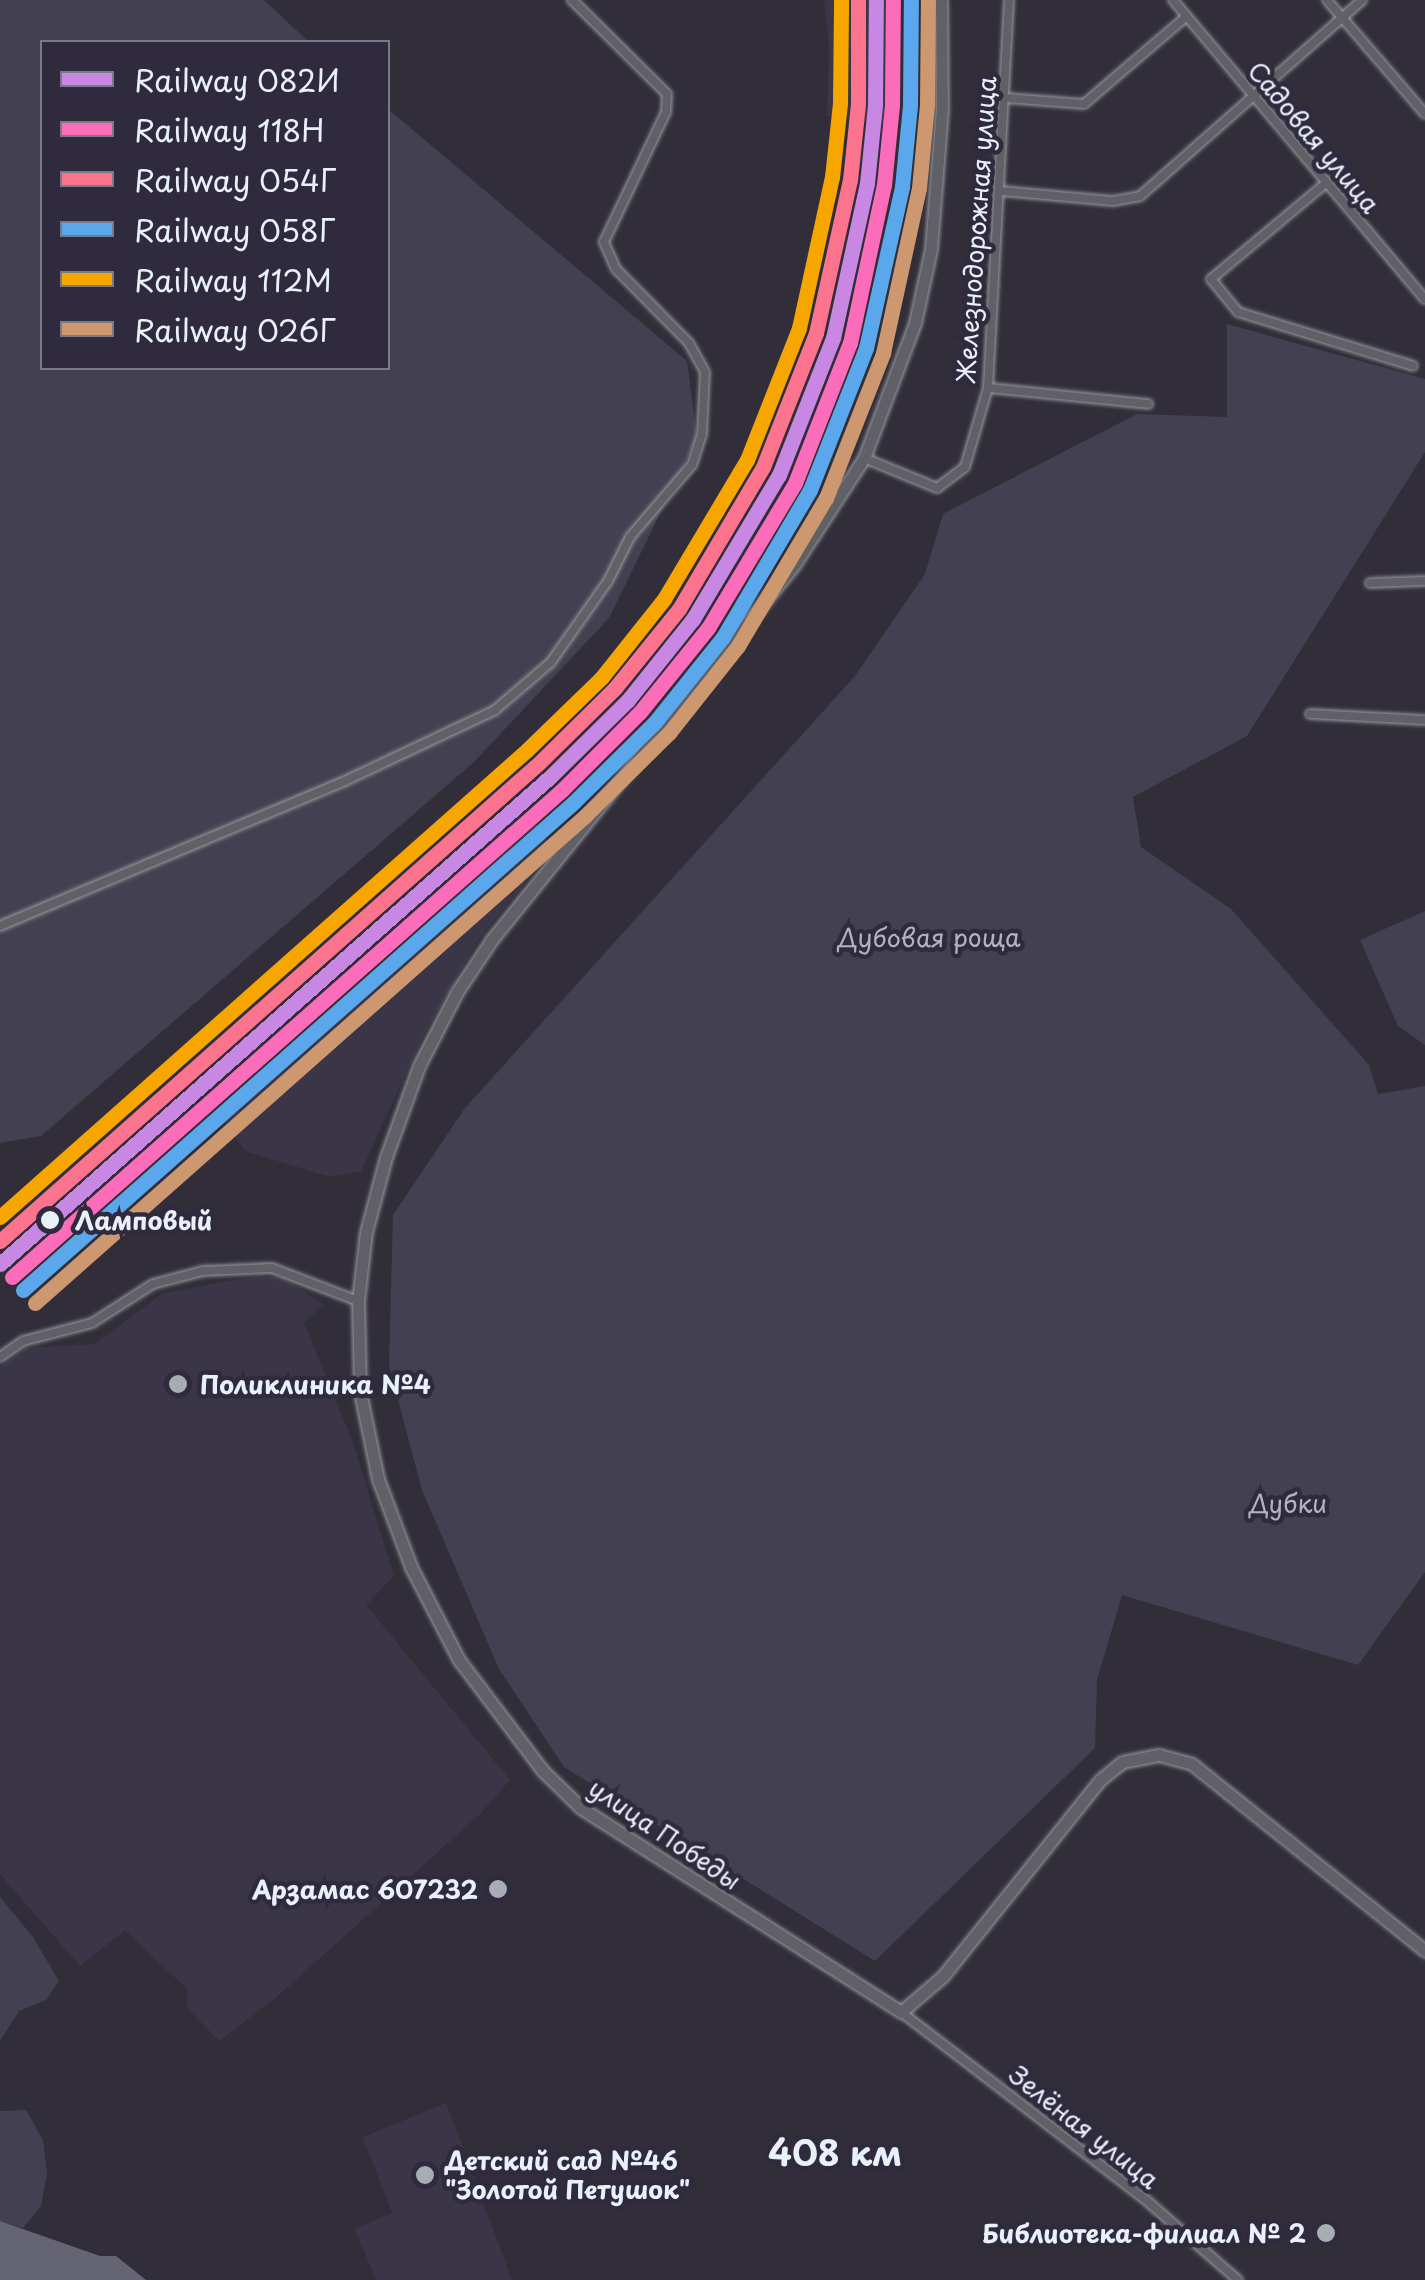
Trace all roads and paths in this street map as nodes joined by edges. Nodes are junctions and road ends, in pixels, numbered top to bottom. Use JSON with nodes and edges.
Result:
{"nodes":[{"id":1,"x":572,"y":0,"type":"edge"},
{"id":2,"x":941,"y":0,"type":"edge"},
{"id":3,"x":1009,"y":0,"type":"edge"},
{"id":4,"x":1174,"y":0,"type":"edge"},
{"id":5,"x":1326,"y":0,"type":"edge"},
{"id":6,"x":1362,"y":0,"type":"edge"},
{"id":7,"x":1187,"y":16,"type":"junction"},
{"id":8,"x":1341,"y":18,"type":"junction"},
{"id":9,"x":1254,"y":96,"type":"junction"},
{"id":10,"x":1006,"y":98,"type":"junction"},
{"id":11,"x":1425,"y":114,"type":"edge"},
{"id":12,"x":1326,"y":184,"type":"junction"},
{"id":13,"x":1001,"y":191,"type":"junction"},
{"id":14,"x":1424,"y":299,"type":"edge"},
{"id":15,"x":1412,"y":366,"type":"dead end"},
{"id":16,"x":988,"y":388,"type":"junction"},
{"id":17,"x":1148,"y":404,"type":"dead end"},
{"id":18,"x":864,"y":458,"type":"junction"},
{"id":19,"x":1425,"y":581,"type":"edge"},
{"id":20,"x":1370,"y":583,"type":"dead end"},
{"id":21,"x":1310,"y":714,"type":"dead end"},
{"id":22,"x":1425,"y":720,"type":"edge"},
{"id":23,"x":0,"y":926,"type":"edge"},
{"id":24,"x":358,"y":1301,"type":"junction"},
{"id":25,"x":0,"y":1357,"type":"edge"},
{"id":26,"x":1425,"y":1951,"type":"edge"},
{"id":27,"x":902,"y":2012,"type":"junction"},
{"id":28,"x":1238,"y":2280,"type":"edge"}],
"edges":[{"from":1,"to":23,"type":"street"},
{"from":2,"to":18,"type":"street","name":"улица Победы"},
{"from":3,"to":10,"type":"street","name":"Железнодорожная улица"},
{"from":4,"to":7,"type":"street","name":"Садовая улица"},
{"from":5,"to":8,"type":"street"},
{"from":6,"to":8,"type":"street"},
{"from":7,"to":9,"type":"street","name":"Садовая улица"},
{"from":7,"to":10,"type":"street"},
{"from":8,"to":9,"type":"street"},
{"from":8,"to":11,"type":"street"},
{"from":9,"to":12,"type":"street","name":"Садовая улица"},
{"from":9,"to":13,"type":"street"},
{"from":10,"to":13,"type":"street","name":"Железнодорожная улица"},
{"from":12,"to":14,"type":"street","name":"Садовая улица"},
{"from":12,"to":15,"type":"street"},
{"from":13,"to":16,"type":"street","name":"Железнодорожная улица"},
{"from":16,"to":17,"type":"street"},
{"from":16,"to":18,"type":"street","name":"Железнодорожная улица"},
{"from":18,"to":24,"type":"street","name":"улица Победы"},
{"from":19,"to":20,"type":"street"},
{"from":21,"to":22,"type":"street"},
{"from":24,"to":25,"type":"street"},
{"from":24,"to":27,"type":"street","name":"улица Победы"},
{"from":26,"to":27,"type":"street"},
{"from":27,"to":28,"type":"street","name":"Зелёная улица"}]}
